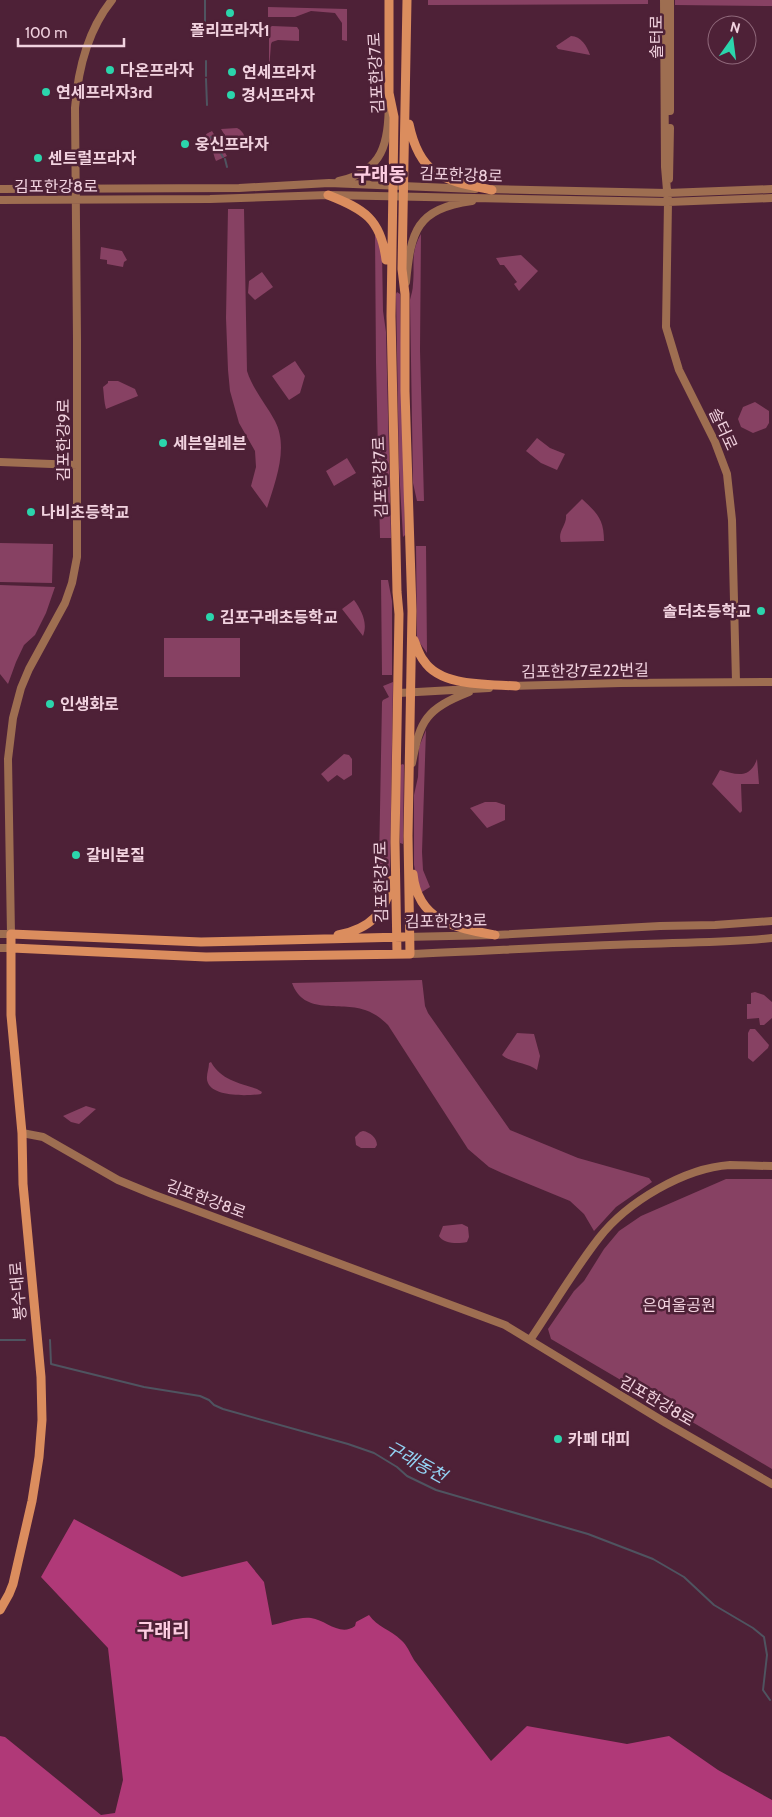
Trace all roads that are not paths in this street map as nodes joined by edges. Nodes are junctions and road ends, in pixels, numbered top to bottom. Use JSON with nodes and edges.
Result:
{"nodes":[{"id":1,"x":112,"y":0,"type":"edge"},
{"id":2,"x":389,"y":0,"type":"edge"},
{"id":3,"x":407,"y":0,"type":"edge"},
{"id":4,"x":664,"y":0,"type":"edge"},
{"id":5,"x":670,"y":0,"type":"edge"},
{"id":6,"x":389,"y":93,"type":"junction"},
{"id":7,"x":406,"y":102,"type":"junction"},
{"id":8,"x":329,"y":183,"type":"junction"},
{"id":9,"x":76,"y":188,"type":"junction"},
{"id":10,"x":0,"y":189,"type":"edge"},
{"id":11,"x":772,"y":189,"type":"edge"},
{"id":12,"x":392,"y":190,"type":"junction"},
{"id":13,"x":403,"y":191,"type":"junction"},
{"id":14,"x":667,"y":193,"type":"junction"},
{"id":15,"x":492,"y":194,"type":"junction"},
{"id":16,"x":328,"y":195,"type":"junction"},
{"id":17,"x":772,"y":198,"type":"edge"},
{"id":18,"x":0,"y":200,"type":"edge"},
{"id":19,"x":76,"y":200,"type":"junction"},
{"id":20,"x":668,"y":202,"type":"junction"},
{"id":21,"x":404,"y":294,"type":"junction"},
{"id":22,"x":390,"y":316,"type":"junction"},
{"id":23,"x":0,"y":462,"type":"edge"},
{"id":24,"x":77,"y":465,"type":"junction"},
{"id":25,"x":412,"y":632,"type":"junction"},
{"id":26,"x":736,"y":682,"type":"junction"},
{"id":27,"x":772,"y":682,"type":"edge"},
{"id":28,"x":516,"y":686,"type":"junction"},
{"id":29,"x":476,"y":689,"type":"junction"},
{"id":30,"x":399,"y":693,"type":"junction"},
{"id":31,"x":411,"y":693,"type":"junction"},
{"id":32,"x":409,"y":783,"type":"junction"},
{"id":33,"x":408,"y":836,"type":"junction"},
{"id":34,"x":395,"y":842,"type":"junction"},
{"id":35,"x":772,"y":921,"type":"edge"},
{"id":36,"x":0,"y":934,"type":"edge"},
{"id":37,"x":11,"y":934,"type":"junction"},
{"id":38,"x":495,"y":935,"type":"junction"},
{"id":39,"x":404,"y":937,"type":"junction"},
{"id":40,"x":772,"y":938,"type":"edge"},
{"id":41,"x":308,"y":940,"type":"junction"},
{"id":42,"x":0,"y":948,"type":"edge"},
{"id":43,"x":12,"y":948,"type":"junction"},
{"id":44,"x":397,"y":954,"type":"junction"},
{"id":45,"x":410,"y":954,"type":"junction"},
{"id":46,"x":22,"y":1133,"type":"junction"},
{"id":47,"x":772,"y":1166,"type":"edge"},
{"id":48,"x":530,"y":1340,"type":"junction"},
{"id":49,"x":772,"y":1484,"type":"edge"},
{"id":50,"x":0,"y":1610,"type":"edge"}],
"edges":[{"from":1,"to":9,"type":"street","name":"김포한강9로"},
{"from":2,"to":6,"type":"main road","name":"김포한강7로"},
{"from":3,"to":7,"type":"main road","name":"김포한강7로"},
{"from":4,"to":14,"type":"street","name":"솔터로"},
{"from":5,"to":14,"type":"street","name":"솔터로"},
{"from":6,"to":8,"type":"street"},
{"from":6,"to":12,"type":"main road","name":"김포한강7로"},
{"from":7,"to":13,"type":"main road","name":"김포한강7로"},
{"from":7,"to":15,"type":"main road"},
{"from":8,"to":9,"type":"street","name":"김포한강8로"},
{"from":8,"to":12,"type":"street","name":"김포한강8로"},
{"from":9,"to":10,"type":"street","name":"김포한강8로"},
{"from":9,"to":19,"type":"street","name":"김포한강9로"},
{"from":11,"to":14,"type":"street","name":"김포한강8로"},
{"from":12,"to":13,"type":"street","name":"김포한강8로"},
{"from":12,"to":16,"type":"street","name":"김포한강8로"},
{"from":12,"to":22,"type":"main road","name":"김포한강7로"},
{"from":13,"to":15,"type":"street","name":"김포한강8로"},
{"from":13,"to":21,"type":"main road","name":"김포한강7로"},
{"from":14,"to":15,"type":"street","name":"김포한강8로"},
{"from":14,"to":20,"type":"street","name":"솔터로"},
{"from":15,"to":20,"type":"street","name":"김포한강8로"},
{"from":15,"to":21,"type":"street"},
{"from":16,"to":19,"type":"street","name":"김포한강8로"},
{"from":16,"to":22,"type":"main road"},
{"from":17,"to":20,"type":"street","name":"김포한강8로"},
{"from":18,"to":19,"type":"street","name":"김포한강8로"},
{"from":19,"to":24,"type":"street","name":"김포한강9로"},
{"from":20,"to":26,"type":"street","name":"솔터로"},
{"from":21,"to":25,"type":"main road","name":"김포한강7로"},
{"from":22,"to":30,"type":"main road","name":"김포한강7로"},
{"from":23,"to":24,"type":"street"},
{"from":24,"to":37,"type":"street","name":"김포한강9로"},
{"from":25,"to":28,"type":"main road"},
{"from":25,"to":31,"type":"main road","name":"김포한강7로"},
{"from":26,"to":27,"type":"street","name":"김포한강7로22번길"},
{"from":26,"to":28,"type":"street","name":"김포한강7로22번길"},
{"from":28,"to":29,"type":"street","name":"김포한강7로22번길"},
{"from":29,"to":31,"type":"street","name":"김포한강7로22번길"},
{"from":29,"to":32,"type":"street"},
{"from":30,"to":31,"type":"street","name":"김포한강7로22번길"},
{"from":30,"to":34,"type":"main road","name":"김포한강7로"},
{"from":31,"to":32,"type":"main road","name":"김포한강7로"},
{"from":32,"to":33,"type":"main road","name":"김포한강7로"},
{"from":33,"to":38,"type":"main road"},
{"from":33,"to":39,"type":"main road","name":"김포한강7로"},
{"from":34,"to":39,"type":"main road","name":"김포한강7로"},
{"from":34,"to":41,"type":"main road"},
{"from":35,"to":38,"type":"street","name":"김포한강3로"},
{"from":36,"to":37,"type":"street","name":"김포한강3로"},
{"from":37,"to":41,"type":"main road","name":"김포한강3로"},
{"from":37,"to":43,"type":"main road","name":"봉수대로"},
{"from":38,"to":39,"type":"street","name":"김포한강3로"},
{"from":39,"to":41,"type":"main road","name":"김포한강3로"},
{"from":39,"to":44,"type":"main road","name":"김포한강7로"},
{"from":39,"to":45,"type":"main road","name":"김포한강7로"},
{"from":40,"to":45,"type":"street","name":"김포한강3로"},
{"from":42,"to":43,"type":"street","name":"김포한강3로"},
{"from":43,"to":44,"type":"main road","name":"김포한강3로"},
{"from":43,"to":46,"type":"main road","name":"봉수대로"},
{"from":44,"to":45,"type":"main road","name":"김포한강3로"},
{"from":46,"to":48,"type":"street","name":"김포한강8로"},
{"from":46,"to":50,"type":"main road","name":"봉수대로"},
{"from":47,"to":48,"type":"street"},
{"from":48,"to":49,"type":"street","name":"김포한강8로"}]}
